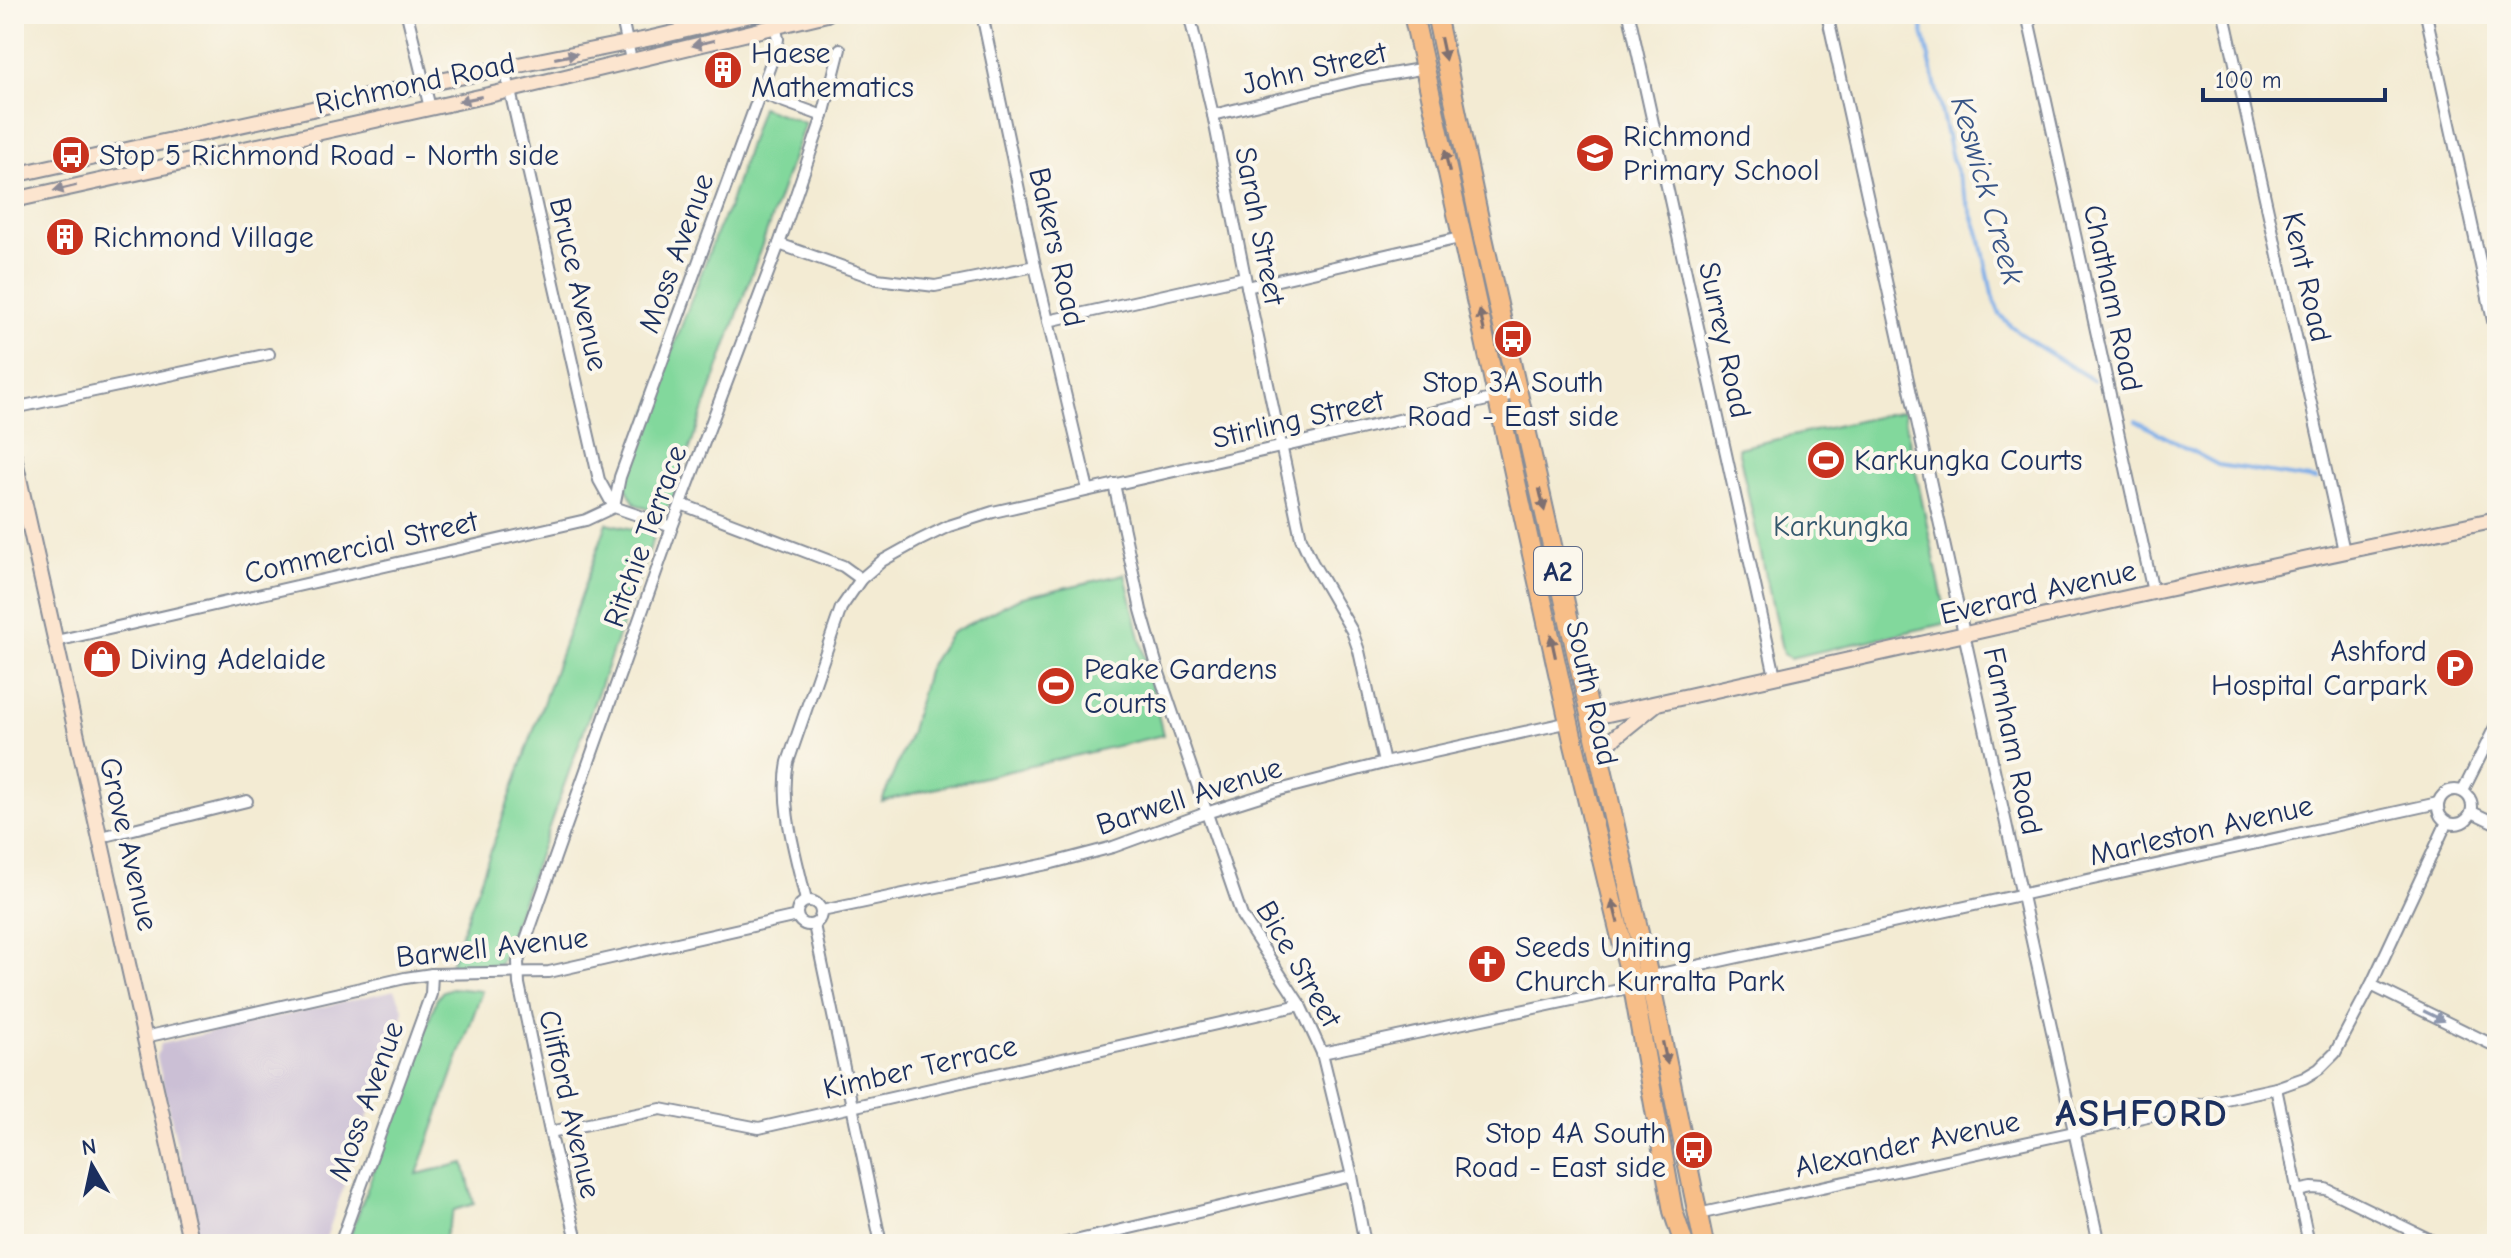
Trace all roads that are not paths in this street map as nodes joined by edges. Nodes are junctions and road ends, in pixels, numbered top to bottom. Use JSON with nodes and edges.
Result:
{"nodes":[{"id":1,"x":407,"y":14,"type":"edge"},
{"id":2,"x":621,"y":14,"type":"edge"},
{"id":3,"x":755,"y":14,"type":"edge"},
{"id":4,"x":827,"y":14,"type":"edge"},
{"id":5,"x":982,"y":14,"type":"edge"},
{"id":6,"x":1189,"y":14,"type":"edge"},
{"id":7,"x":1413,"y":14,"type":"edge"},
{"id":8,"x":1436,"y":14,"type":"edge"},
{"id":9,"x":1629,"y":14,"type":"edge"},
{"id":10,"x":1827,"y":14,"type":"edge"},
{"id":11,"x":2027,"y":14,"type":"edge"},
{"id":12,"x":2224,"y":14,"type":"edge"},
{"id":13,"x":2426,"y":14,"type":"edge"},
{"id":14,"x":774,"y":20,"type":"edge"},
{"id":15,"x":627,"y":43,"type":"junction"},
{"id":16,"x":840,"y":49,"type":"dead end"},
{"id":17,"x":631,"y":60,"type":"junction"},
{"id":18,"x":1426,"y":68,"type":"junction"},
{"id":19,"x":505,"y":69,"type":"junction"},
{"id":20,"x":425,"y":84,"type":"junction"},
{"id":21,"x":511,"y":90,"type":"junction"},
{"id":22,"x":760,"y":93,"type":"junction"},
{"id":23,"x":430,"y":108,"type":"junction"},
{"id":24,"x":1213,"y":115,"type":"junction"},
{"id":25,"x":823,"y":116,"type":"junction"},
{"id":26,"x":14,"y":175,"type":"edge"},
{"id":27,"x":14,"y":200,"type":"edge"},
{"id":28,"x":1473,"y":235,"type":"junction"},
{"id":29,"x":779,"y":244,"type":"junction"},
{"id":30,"x":1035,"y":266,"type":"junction"},
{"id":31,"x":1246,"y":282,"type":"junction"},
{"id":32,"x":1048,"y":321,"type":"junction"},
{"id":33,"x":2497,"y":339,"type":"edge"},
{"id":34,"x":269,"y":354,"type":"dead end"},
{"id":35,"x":1518,"y":393,"type":"junction"},
{"id":36,"x":1499,"y":397,"type":"junction"},
{"id":37,"x":14,"y":408,"type":"edge"},
{"id":38,"x":1283,"y":447,"type":"junction"},
{"id":39,"x":14,"y":456,"type":"edge"},
{"id":40,"x":1114,"y":484,"type":"junction"},
{"id":41,"x":1088,"y":490,"type":"junction"},
{"id":42,"x":681,"y":504,"type":"junction"},
{"id":43,"x":614,"y":507,"type":"junction"},
{"id":44,"x":2497,"y":519,"type":"edge"},
{"id":45,"x":672,"y":527,"type":"junction"},
{"id":46,"x":2344,"y":551,"type":"junction"},
{"id":47,"x":861,"y":579,"type":"junction"},
{"id":48,"x":2153,"y":592,"type":"junction"},
{"id":49,"x":1965,"y":635,"type":"junction"},
{"id":50,"x":56,"y":641,"type":"junction"},
{"id":51,"x":1775,"y":676,"type":"junction"},
{"id":52,"x":1659,"y":701,"type":"junction"},
{"id":53,"x":1590,"y":718,"type":"junction"},
{"id":54,"x":1570,"y":722,"type":"junction"},
{"id":55,"x":2497,"y":723,"type":"edge"},
{"id":56,"x":1598,"y":756,"type":"junction"},
{"id":57,"x":1384,"y":763,"type":"junction"},
{"id":58,"x":2463,"y":791,"type":"junction"},
{"id":59,"x":247,"y":801,"type":"dead end"},
{"id":60,"x":2438,"y":803,"type":"junction"},
{"id":61,"x":2472,"y":812,"type":"junction"},
{"id":62,"x":1206,"y":813,"type":"junction"},
{"id":63,"x":2447,"y":822,"type":"junction"},
{"id":64,"x":2497,"y":824,"type":"edge"},
{"id":65,"x":101,"y":837,"type":"junction"},
{"id":66,"x":2022,"y":895,"type":"junction"},
{"id":67,"x":806,"y":901,"type":"junction"},
{"id":68,"x":822,"y":911,"type":"junction"},
{"id":69,"x":797,"y":916,"type":"junction"},
{"id":70,"x":814,"y":925,"type":"junction"},
{"id":71,"x":432,"y":974,"type":"junction"},
{"id":72,"x":518,"y":974,"type":"junction"},
{"id":73,"x":1640,"y":982,"type":"junction"},
{"id":74,"x":2371,"y":985,"type":"junction"},
{"id":75,"x":1300,"y":1005,"type":"junction"},
{"id":76,"x":145,"y":1037,"type":"junction"},
{"id":77,"x":2497,"y":1047,"type":"edge"},
{"id":78,"x":1322,"y":1053,"type":"junction"},
{"id":79,"x":2276,"y":1088,"type":"junction"},
{"id":80,"x":852,"y":1107,"type":"junction"},
{"id":81,"x":2075,"y":1131,"type":"junction"},
{"id":82,"x":550,"y":1132,"type":"junction"},
{"id":83,"x":1352,"y":1176,"type":"junction"},
{"id":84,"x":2297,"y":1191,"type":"junction"},
{"id":85,"x":1698,"y":1214,"type":"junction"},
{"id":86,"x":191,"y":1244,"type":"edge"},
{"id":87,"x":340,"y":1244,"type":"edge"},
{"id":88,"x":578,"y":1244,"type":"edge"},
{"id":89,"x":881,"y":1244,"type":"edge"},
{"id":90,"x":1062,"y":1244,"type":"edge"},
{"id":91,"x":1365,"y":1244,"type":"edge"},
{"id":92,"x":1681,"y":1244,"type":"edge"},
{"id":93,"x":1704,"y":1244,"type":"edge"},
{"id":94,"x":2099,"y":1244,"type":"edge"},
{"id":95,"x":2309,"y":1244,"type":"edge"},
{"id":96,"x":2439,"y":1244,"type":"edge"}],
"edges":[{"from":1,"to":20,"type":"street"},
{"from":2,"to":15,"type":"street"},
{"from":3,"to":15,"type":"street","name":"Richmond Road"},
{"from":4,"to":14,"type":"street","name":"Richmond Road"},
{"from":5,"to":30,"type":"street","name":"Bakers Road"},
{"from":6,"to":24,"type":"street","name":"Sarah Street"},
{"from":7,"to":18,"type":"highway","name":"South Road","number":"A2"},
{"from":8,"to":28,"type":"highway","name":"South Road","number":"A2","one_way":true},
{"from":9,"to":51,"type":"street","name":"Surrey Road"},
{"from":10,"to":49,"type":"street","name":"Farnham Road"},
{"from":11,"to":48,"type":"street","name":"Chatham Road"},
{"from":12,"to":46,"type":"street","name":"Kent Road"},
{"from":13,"to":33,"type":"street"},
{"from":14,"to":17,"type":"street","name":"Richmond Road","one_way":true},
{"from":14,"to":22,"type":"street","name":"Moss Avenue"},
{"from":15,"to":17,"type":"street"},
{"from":19,"to":15,"type":"street","name":"Richmond Road","one_way":true},
{"from":16,"to":25,"type":"street","name":"Ritchie Terrace"},
{"from":17,"to":21,"type":"street","name":"Richmond Road"},
{"from":18,"to":24,"type":"street","name":"John Street"},
{"from":28,"to":18,"type":"highway","name":"South Road","number":"A2","one_way":true},
{"from":19,"to":20,"type":"street","name":"Richmond Road"},
{"from":19,"to":21,"type":"street","name":"Bruce Avenue"},
{"from":20,"to":23,"type":"street"},
{"from":20,"to":26,"type":"street","name":"Richmond Road"},
{"from":21,"to":23,"type":"street","name":"Richmond Road","one_way":true},
{"from":21,"to":43,"type":"street","name":"Bruce Avenue"},
{"from":22,"to":25,"type":"street"},
{"from":22,"to":43,"type":"street","name":"Moss Avenue"},
{"from":23,"to":27,"type":"street","name":"Richmond Road","one_way":true},
{"from":24,"to":31,"type":"street","name":"Sarah Street"},
{"from":25,"to":29,"type":"street","name":"Ritchie Terrace"},
{"from":28,"to":31,"type":"street"},
{"from":28,"to":35,"type":"highway","name":"South Road","number":"A2"},
{"from":36,"to":28,"type":"highway","name":"South Road","number":"A2","one_way":true},
{"from":29,"to":30,"type":"street"},
{"from":29,"to":42,"type":"street","name":"Ritchie Terrace"},
{"from":30,"to":32,"type":"street","name":"Bakers Road"},
{"from":31,"to":32,"type":"street"},
{"from":31,"to":38,"type":"street","name":"Sarah Street"},
{"from":32,"to":41,"type":"street","name":"Bakers Road"},
{"from":34,"to":37,"type":"street"},
{"from":35,"to":36,"type":"street","name":"Stirling Street"},
{"from":35,"to":53,"type":"highway","name":"South Road","number":"A2","one_way":true},
{"from":36,"to":38,"type":"street","name":"Stirling Street"},
{"from":54,"to":36,"type":"highway","name":"South Road","number":"A2","one_way":true},
{"from":38,"to":40,"type":"street","name":"Stirling Street"},
{"from":38,"to":57,"type":"street","name":"Sarah Street"},
{"from":39,"to":50,"type":"street","name":"Grove Avenue"},
{"from":40,"to":41,"type":"street","name":"Stirling Street"},
{"from":40,"to":62,"type":"street","name":"Bice Street"},
{"from":41,"to":47,"type":"street","name":"Stirling Street"},
{"from":42,"to":45,"type":"street","name":"Ritchie Terrace"},
{"from":42,"to":47,"type":"street"},
{"from":43,"to":45,"type":"street"},
{"from":43,"to":50,"type":"street","name":"Commercial Street"},
{"from":44,"to":46,"type":"street","name":"Everard Avenue"},
{"from":45,"to":72,"type":"street","name":"Ritchie Terrace"},
{"from":46,"to":48,"type":"street","name":"Everard Avenue"},
{"from":47,"to":67,"type":"street"},
{"from":48,"to":49,"type":"street","name":"Everard Avenue"},
{"from":49,"to":51,"type":"street","name":"Everard Avenue"},
{"from":49,"to":66,"type":"street","name":"Farnham Road"},
{"from":50,"to":65,"type":"street","name":"Grove Avenue"},
{"from":51,"to":52,"type":"street","name":"Everard Avenue"},
{"from":52,"to":53,"type":"street","name":"Everard Avenue"},
{"from":52,"to":56,"type":"street"},
{"from":53,"to":54,"type":"highway"},
{"from":53,"to":56,"type":"highway","name":"South Road","number":"A2"},
{"from":54,"to":57,"type":"street","name":"Barwell Avenue"},
{"from":73,"to":54,"type":"highway","name":"South Road","number":"A2","one_way":true},
{"from":55,"to":58,"type":"street"},
{"from":56,"to":73,"type":"highway","name":"South Road","number":"A2"},
{"from":57,"to":62,"type":"street","name":"Barwell Avenue"},
{"from":58,"to":60,"type":"street"},
{"from":58,"to":61,"type":"street"},
{"from":59,"to":65,"type":"street"},
{"from":60,"to":63,"type":"street"},
{"from":60,"to":66,"type":"street","name":"Marleston Avenue"},
{"from":61,"to":63,"type":"street"},
{"from":61,"to":64,"type":"street"},
{"from":62,"to":68,"type":"street","name":"Barwell Avenue"},
{"from":62,"to":75,"type":"street","name":"Bice Street"},
{"from":63,"to":74,"type":"street","name":"Alexander Avenue"},
{"from":65,"to":76,"type":"street","name":"Grove Avenue"},
{"from":66,"to":73,"type":"street","name":"Marleston Avenue"},
{"from":66,"to":81,"type":"street","name":"Farnham Road"},
{"from":67,"to":68,"type":"street"},
{"from":67,"to":69,"type":"street"},
{"from":68,"to":70,"type":"street"},
{"from":69,"to":70,"type":"street"},
{"from":69,"to":72,"type":"street","name":"Barwell Avenue"},
{"from":70,"to":80,"type":"street"},
{"from":71,"to":72,"type":"street","name":"Barwell Avenue"},
{"from":71,"to":76,"type":"street","name":"Barwell Avenue"},
{"from":71,"to":87,"type":"street","name":"Moss Avenue"},
{"from":72,"to":82,"type":"street","name":"Clifford Avenue"},
{"from":73,"to":78,"type":"street","name":"Marleston Avenue"},
{"from":73,"to":85,"type":"highway","name":"South Road","number":"A2","one_way":true},
{"from":73,"to":92,"type":"highway","name":"South Road","number":"A2"},
{"from":74,"to":77,"type":"street","one_way":true},
{"from":74,"to":79,"type":"street","name":"Alexander Avenue"},
{"from":75,"to":78,"type":"street","name":"Bice Street"},
{"from":75,"to":80,"type":"street","name":"Kimber Terrace"},
{"from":76,"to":86,"type":"street","name":"Grove Avenue"},
{"from":78,"to":83,"type":"street","name":"Bice Street"},
{"from":79,"to":81,"type":"street","name":"Alexander Avenue"},
{"from":79,"to":84,"type":"street"},
{"from":80,"to":82,"type":"street","name":"Kimber Terrace"},
{"from":80,"to":89,"type":"street"},
{"from":81,"to":85,"type":"street","name":"Alexander Avenue"},
{"from":81,"to":94,"type":"street","name":"Farnham Road"},
{"from":82,"to":88,"type":"street","name":"Clifford Avenue"},
{"from":83,"to":90,"type":"street"},
{"from":83,"to":91,"type":"street","name":"Bice Street"},
{"from":84,"to":95,"type":"street"},
{"from":84,"to":96,"type":"street"},
{"from":85,"to":93,"type":"highway","name":"South Road","number":"A2"}]}
